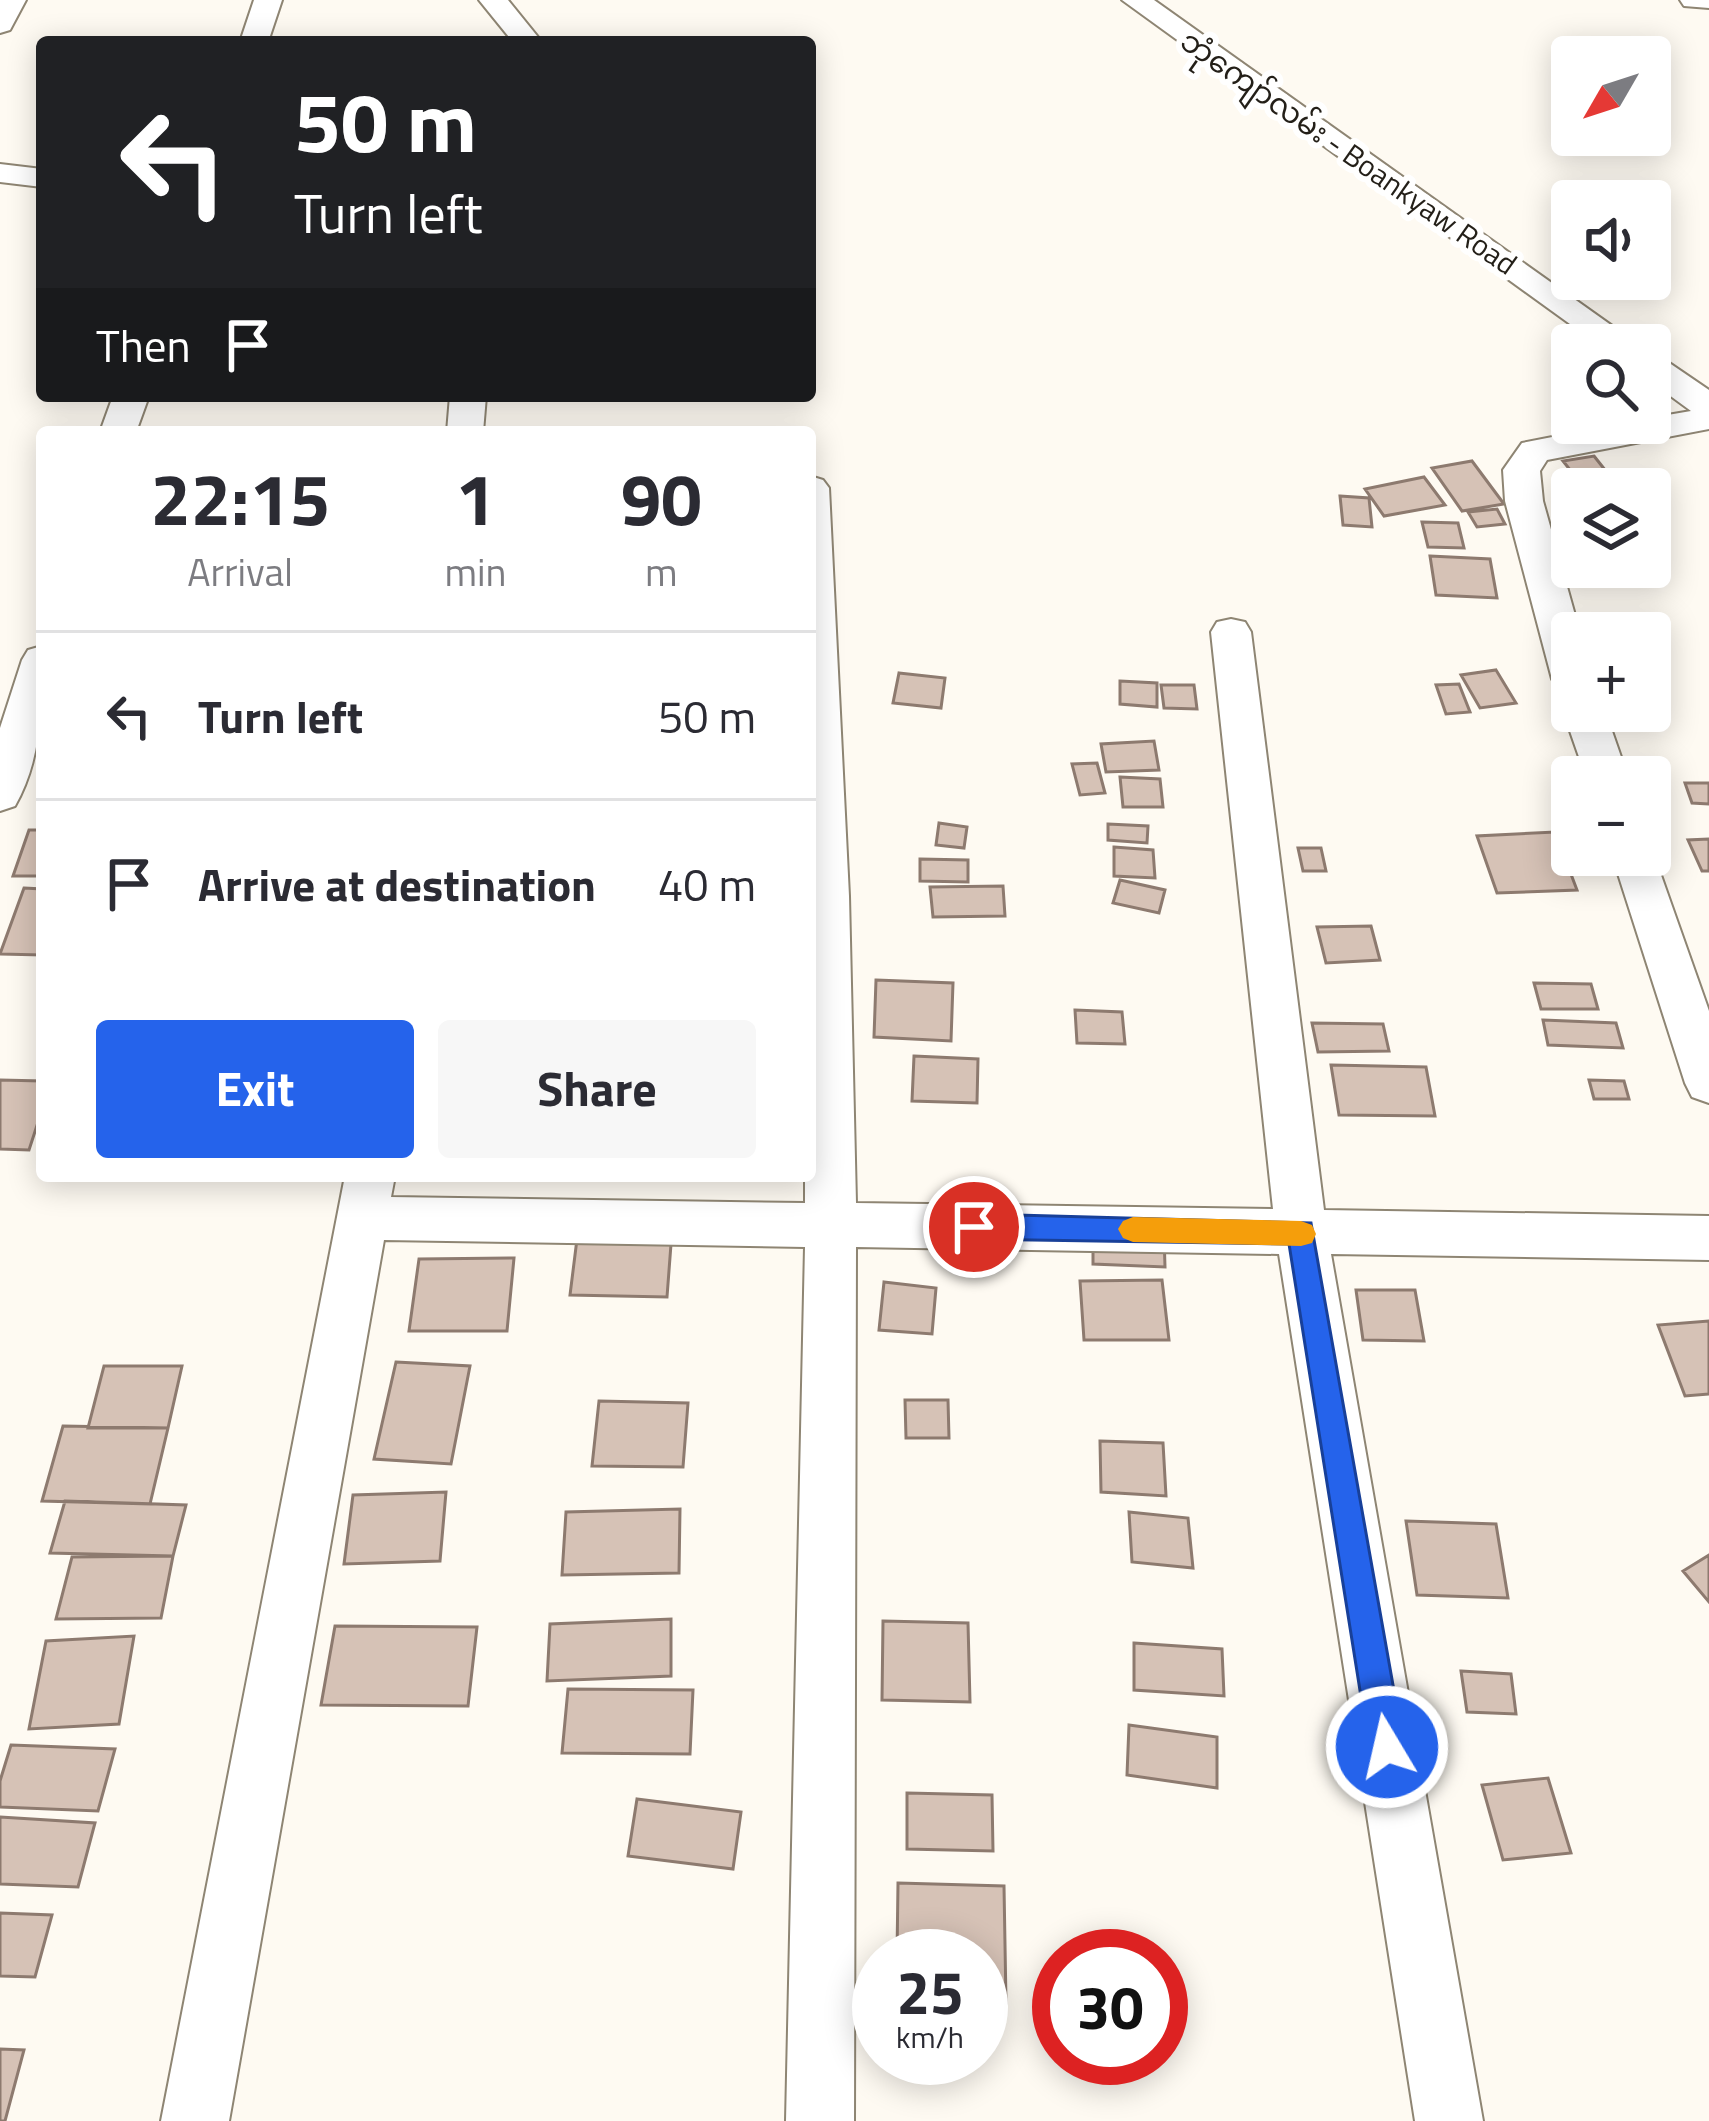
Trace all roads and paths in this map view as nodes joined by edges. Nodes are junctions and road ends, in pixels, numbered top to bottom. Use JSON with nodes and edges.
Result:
{"nodes":[{"id":1,"x":13,"y":0,"type":"edge"},
{"id":2,"x":268,"y":0,"type":"edge"},
{"id":3,"x":493,"y":0,"type":"edge"},
{"id":4,"x":1694,"y":0,"type":"edge"},
{"id":5,"x":1709,"y":0,"type":"edge"},
{"id":6,"x":1144,"y":2,"type":"edge"},
{"id":7,"x":0,"y":24,"type":"edge"},
{"id":8,"x":256,"y":36,"type":"edge"},
{"id":9,"x":523,"y":36,"type":"edge"},
{"id":10,"x":0,"y":173,"type":"edge"},
{"id":11,"x":36,"y":177,"type":"edge"},
{"id":12,"x":1593,"y":324,"type":"edge"},
{"id":13,"x":1671,"y":380,"type":"edge"},
{"id":14,"x":1709,"y":407,"type":"edge"},
{"id":15,"x":1709,"y":418,"type":"edge"},
{"id":16,"x":816,"y":591,"type":"edge"},
{"id":17,"x":1554,"y":612,"type":"edge"},
{"id":18,"x":1232,"y":632,"type":"dead end"},
{"id":19,"x":36,"y":679,"type":"edge"},
{"id":20,"x":0,"y":795,"type":"edge"},
{"id":21,"x":1641,"y":876,"type":"edge"},
{"id":22,"x":1709,"y":1083,"type":"edge"},
{"id":23,"x":367,"y":1197,"type":"edge"},
{"id":24,"x":834,"y":1225,"type":"junction"},
{"id":25,"x":1301,"y":1232,"type":"junction"},
{"id":26,"x":1709,"y":1238,"type":"edge"},
{"id":27,"x":195,"y":2121,"type":"edge"},
{"id":28,"x":820,"y":2121,"type":"edge"},
{"id":29,"x":1449,"y":2121,"type":"edge"}],
"edges":[{"from":1,"to":7,"type":"street"},
{"from":2,"to":8,"type":"street"},
{"from":3,"to":9,"type":"street"},
{"from":4,"to":5,"type":"street"},
{"from":6,"to":12,"type":"street","name":"ဘုံကျော်လမ်း - Boankyaw Road"},
{"from":10,"to":11,"type":"street"},
{"from":13,"to":14,"type":"street"},
{"from":15,"to":17,"type":"street"},
{"from":16,"to":24,"type":"street"},
{"from":18,"to":25,"type":"street"},
{"from":19,"to":20,"type":"street"},
{"from":21,"to":22,"type":"street"},
{"from":23,"to":24,"type":"street"},
{"from":23,"to":27,"type":"street"},
{"from":24,"to":25,"type":"street"},
{"from":24,"to":28,"type":"street"},
{"from":25,"to":26,"type":"street"},
{"from":25,"to":29,"type":"street"}]}
